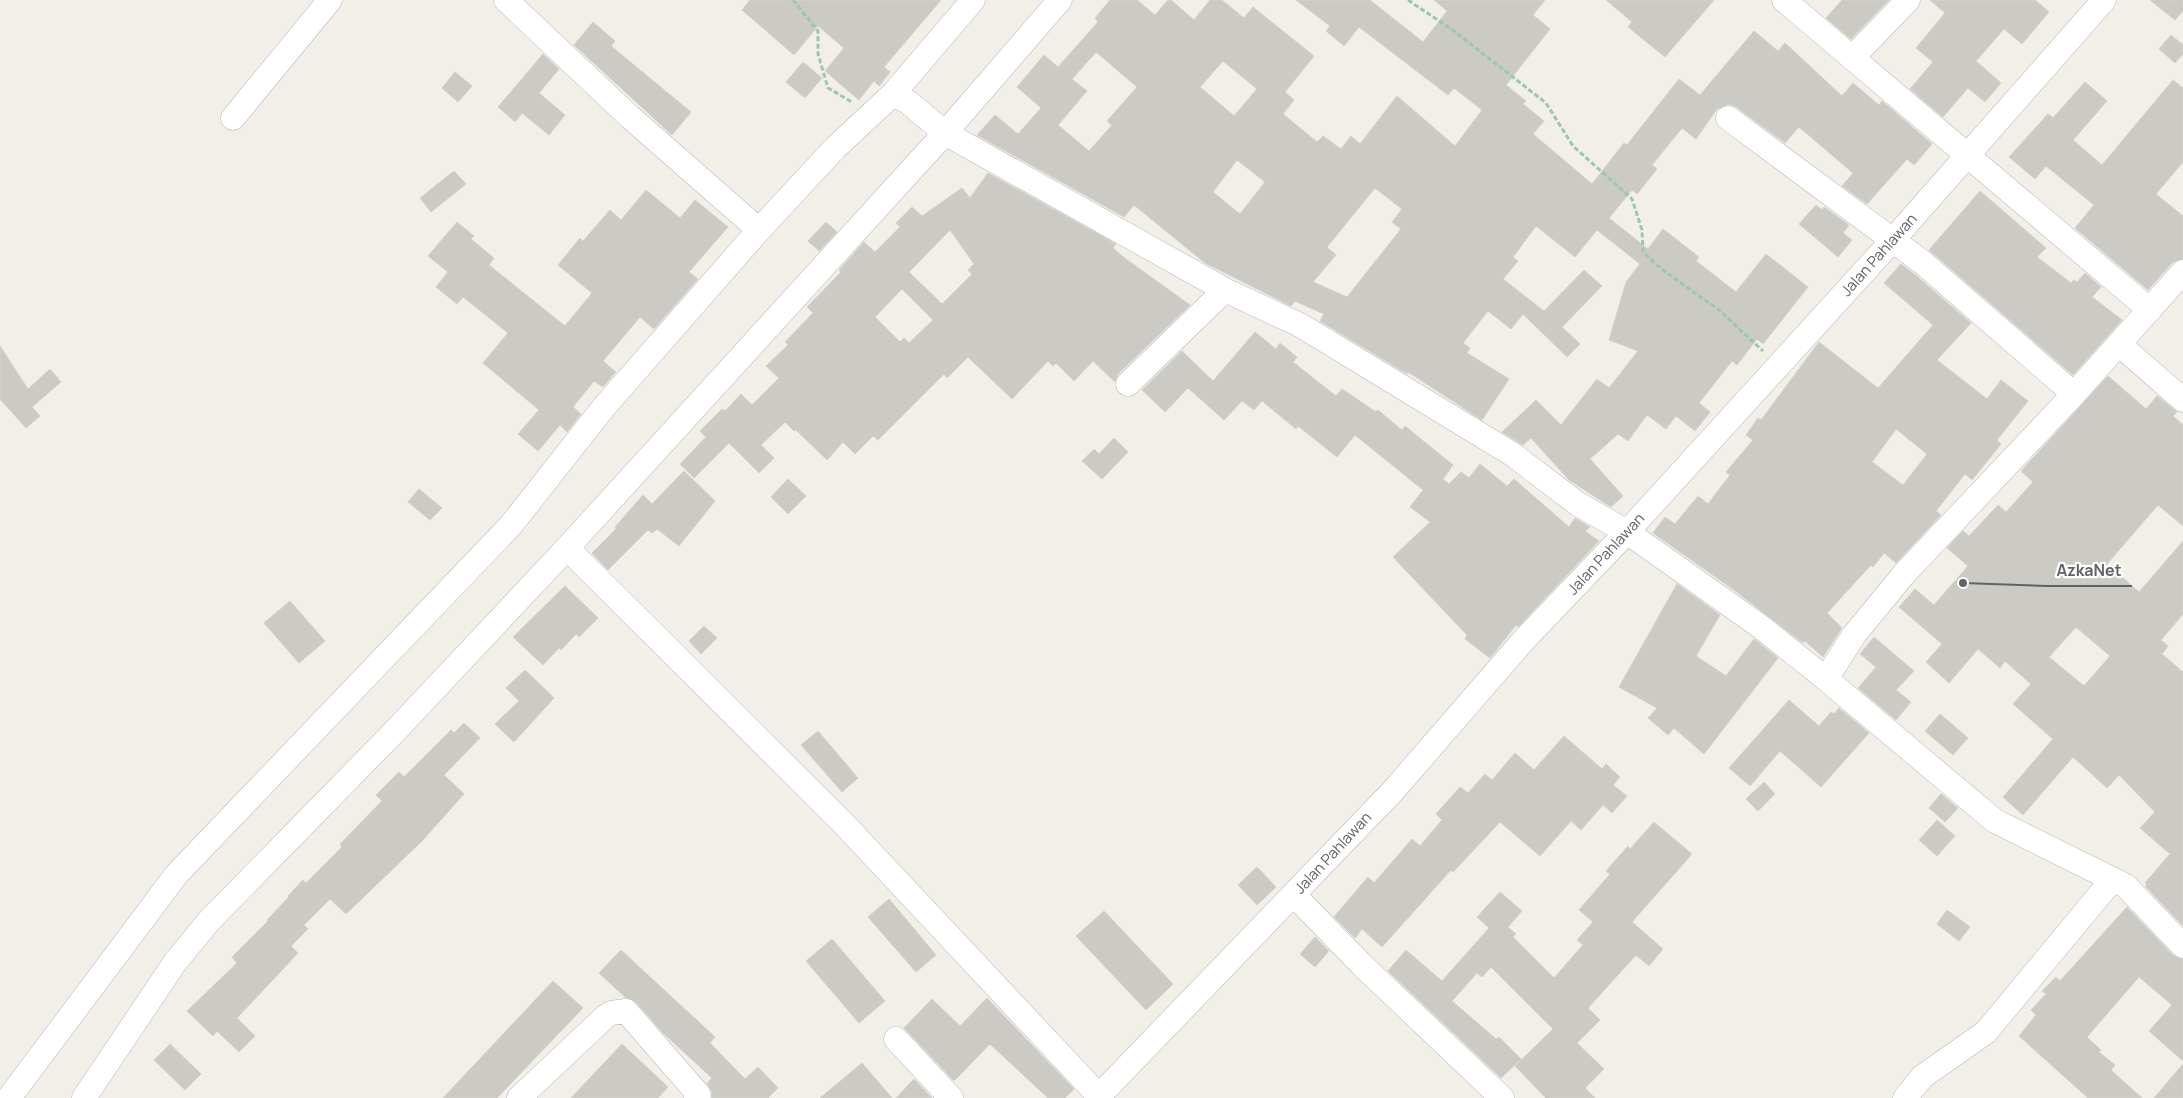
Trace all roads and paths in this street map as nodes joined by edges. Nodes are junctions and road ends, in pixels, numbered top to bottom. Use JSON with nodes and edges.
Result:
{"nodes":[{"id":1,"x":330,"y":0,"type":"edge"},
{"id":2,"x":506,"y":0,"type":"edge"},
{"id":3,"x":793,"y":0,"type":"edge"},
{"id":4,"x":973,"y":0,"type":"edge"},
{"id":5,"x":1060,"y":0,"type":"edge"},
{"id":6,"x":1408,"y":0,"type":"edge"},
{"id":7,"x":1784,"y":0,"type":"edge"},
{"id":8,"x":1908,"y":0,"type":"edge"},
{"id":9,"x":2104,"y":0,"type":"edge"},
{"id":10,"x":1852,"y":58,"type":"junction"},
{"id":11,"x":900,"y":98,"type":"junction"},
{"id":12,"x":854,"y":103,"type":"dead end"},
{"id":13,"x":233,"y":118,"type":"dead end"},
{"id":14,"x":1728,"y":118,"type":"dead end"},
{"id":15,"x":941,"y":130,"type":"junction"},
{"id":16,"x":1968,"y":154,"type":"junction"},
{"id":17,"x":759,"y":230,"type":"junction"},
{"id":18,"x":1892,"y":241,"type":"junction"},
{"id":19,"x":2183,"y":272,"type":"edge"},
{"id":20,"x":1225,"y":290,"type":"junction"},
{"id":21,"x":2150,"y":310,"type":"junction"},
{"id":22,"x":2120,"y":345,"type":"junction"},
{"id":23,"x":1778,"y":365,"type":"junction"},
{"id":24,"x":1128,"y":384,"type":"dead end"},
{"id":25,"x":2074,"y":394,"type":"junction"},
{"id":26,"x":2183,"y":400,"type":"edge"},
{"id":27,"x":1627,"y":532,"type":"junction"},
{"id":28,"x":567,"y":548,"type":"junction"},
{"id":29,"x":1826,"y":679,"type":"junction"},
{"id":30,"x":2112,"y":880,"type":"junction"},
{"id":31,"x":1294,"y":895,"type":"junction"},
{"id":32,"x":2183,"y":946,"type":"edge"},
{"id":33,"x":896,"y":1039,"type":"dead end"},
{"id":34,"x":699,"y":1097,"type":"edge"},
{"id":35,"x":1098,"y":1097,"type":"edge"},
{"id":36,"x":9,"y":1098,"type":"edge"},
{"id":37,"x":84,"y":1098,"type":"edge"},
{"id":38,"x":519,"y":1098,"type":"edge"},
{"id":39,"x":951,"y":1098,"type":"edge"},
{"id":40,"x":1502,"y":1098,"type":"edge"},
{"id":41,"x":1905,"y":1098,"type":"edge"}],
"edges":[{"from":1,"to":13,"type":"street"},
{"from":2,"to":17,"type":"street"},
{"from":3,"to":12,"type":"path"},
{"from":4,"to":11,"type":"street"},
{"from":5,"to":15,"type":"street"},
{"from":6,"to":23,"type":"path"},
{"from":7,"to":10,"type":"street"},
{"from":8,"to":10,"type":"street"},
{"from":9,"to":16,"type":"street","name":"Jalan Pahlawan"},
{"from":10,"to":16,"type":"street"},
{"from":11,"to":15,"type":"street"},
{"from":11,"to":17,"type":"street"},
{"from":14,"to":18,"type":"street"},
{"from":15,"to":20,"type":"street"},
{"from":15,"to":28,"type":"street"},
{"from":16,"to":18,"type":"street","name":"Jalan Pahlawan"},
{"from":16,"to":21,"type":"street"},
{"from":17,"to":36,"type":"street"},
{"from":18,"to":23,"type":"street","name":"Jalan Pahlawan"},
{"from":18,"to":25,"type":"street"},
{"from":19,"to":21,"type":"street"},
{"from":20,"to":24,"type":"street"},
{"from":20,"to":27,"type":"street"},
{"from":21,"to":22,"type":"street"},
{"from":22,"to":25,"type":"street"},
{"from":22,"to":26,"type":"street"},
{"from":23,"to":27,"type":"street","name":"Jalan Pahlawan"},
{"from":25,"to":29,"type":"street"},
{"from":27,"to":29,"type":"street"},
{"from":27,"to":31,"type":"street","name":"Jalan Pahlawan"},
{"from":28,"to":35,"type":"street"},
{"from":28,"to":37,"type":"street"},
{"from":29,"to":30,"type":"street"},
{"from":30,"to":32,"type":"street"},
{"from":30,"to":41,"type":"street"},
{"from":31,"to":35,"type":"street","name":"Jalan Pahlawan"},
{"from":31,"to":40,"type":"street"},
{"from":33,"to":39,"type":"street"},
{"from":34,"to":38,"type":"street"}]}
